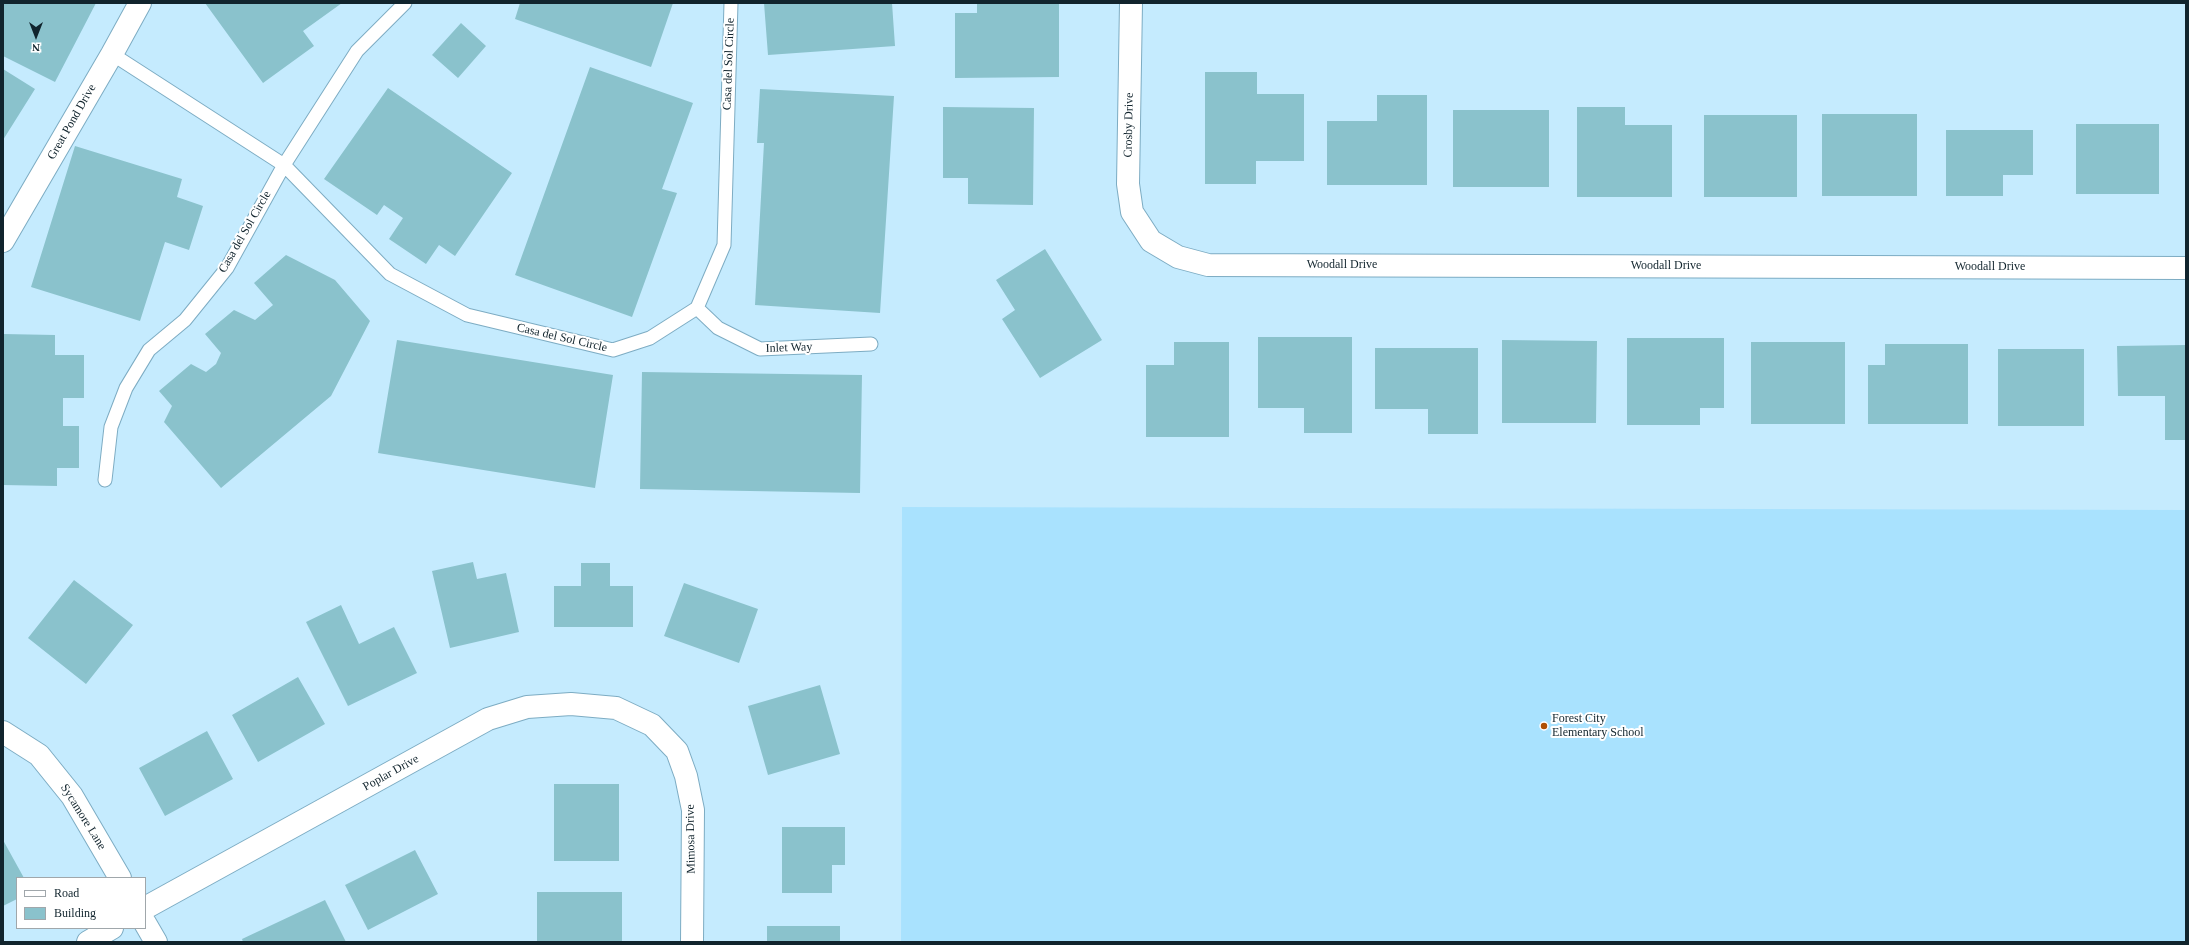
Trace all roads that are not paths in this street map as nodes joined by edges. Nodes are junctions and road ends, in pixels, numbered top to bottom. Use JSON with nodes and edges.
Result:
{"nodes":[{"id":1,"x":140,"y":3,"type":"edge"},
{"id":2,"x":405,"y":3,"type":"edge"},
{"id":3,"x":731,"y":3,"type":"edge"},
{"id":4,"x":1131,"y":3,"type":"edge"},
{"id":5,"x":112,"y":54,"type":"junction"},
{"id":6,"x":284,"y":165,"type":"junction"},
{"id":7,"x":3,"y":241,"type":"edge"},
{"id":8,"x":1150,"y":241,"type":"joint"},
{"id":9,"x":2186,"y":268,"type":"edge"},
{"id":10,"x":697,"y":308,"type":"junction"},
{"id":11,"x":871,"y":344,"type":"dead end"},
{"id":12,"x":105,"y":480,"type":"dead end"},
{"id":13,"x":652,"y":725,"type":"joint"},
{"id":14,"x":3,"y":732,"type":"edge"},
{"id":15,"x":119,"y":877,"type":"edge"},
{"id":16,"x":146,"y":907,"type":"edge"},
{"id":17,"x":146,"y":925,"type":"edge"},
{"id":18,"x":110,"y":929,"type":"edge"},
{"id":19,"x":88,"y":942,"type":"edge"},
{"id":20,"x":156,"y":942,"type":"edge"},
{"id":21,"x":692,"y":942,"type":"edge"}],
"edges":[{"from":1,"to":5,"type":"street","name":"Great Pond Drive"},
{"from":2,"to":6,"type":"lane","name":"Casa del Sol Circle"},
{"from":3,"to":10,"type":"lane","name":"Casa del Sol Circle"},
{"from":4,"to":8,"type":"street","name":"Crosby Drive"},
{"from":5,"to":6,"type":"lane","name":"Casa del Sol Circle"},
{"from":5,"to":7,"type":"street","name":"Great Pond Drive"},
{"from":6,"to":10,"type":"lane","name":"Casa del Sol Circle"},
{"from":6,"to":12,"type":"lane","name":"Casa del Sol Circle"},
{"from":8,"to":9,"type":"street","name":"Woodall Drive"},
{"from":10,"to":11,"type":"lane","name":"Inlet Way"},
{"from":13,"to":16,"type":"street","name":"Poplar Drive"},
{"from":13,"to":21,"type":"street","name":"Mimosa Drive"},
{"from":14,"to":15,"type":"street","name":"Sycamore Lane"},
{"from":17,"to":20,"type":"street"},
{"from":18,"to":19,"type":"street"}]}
